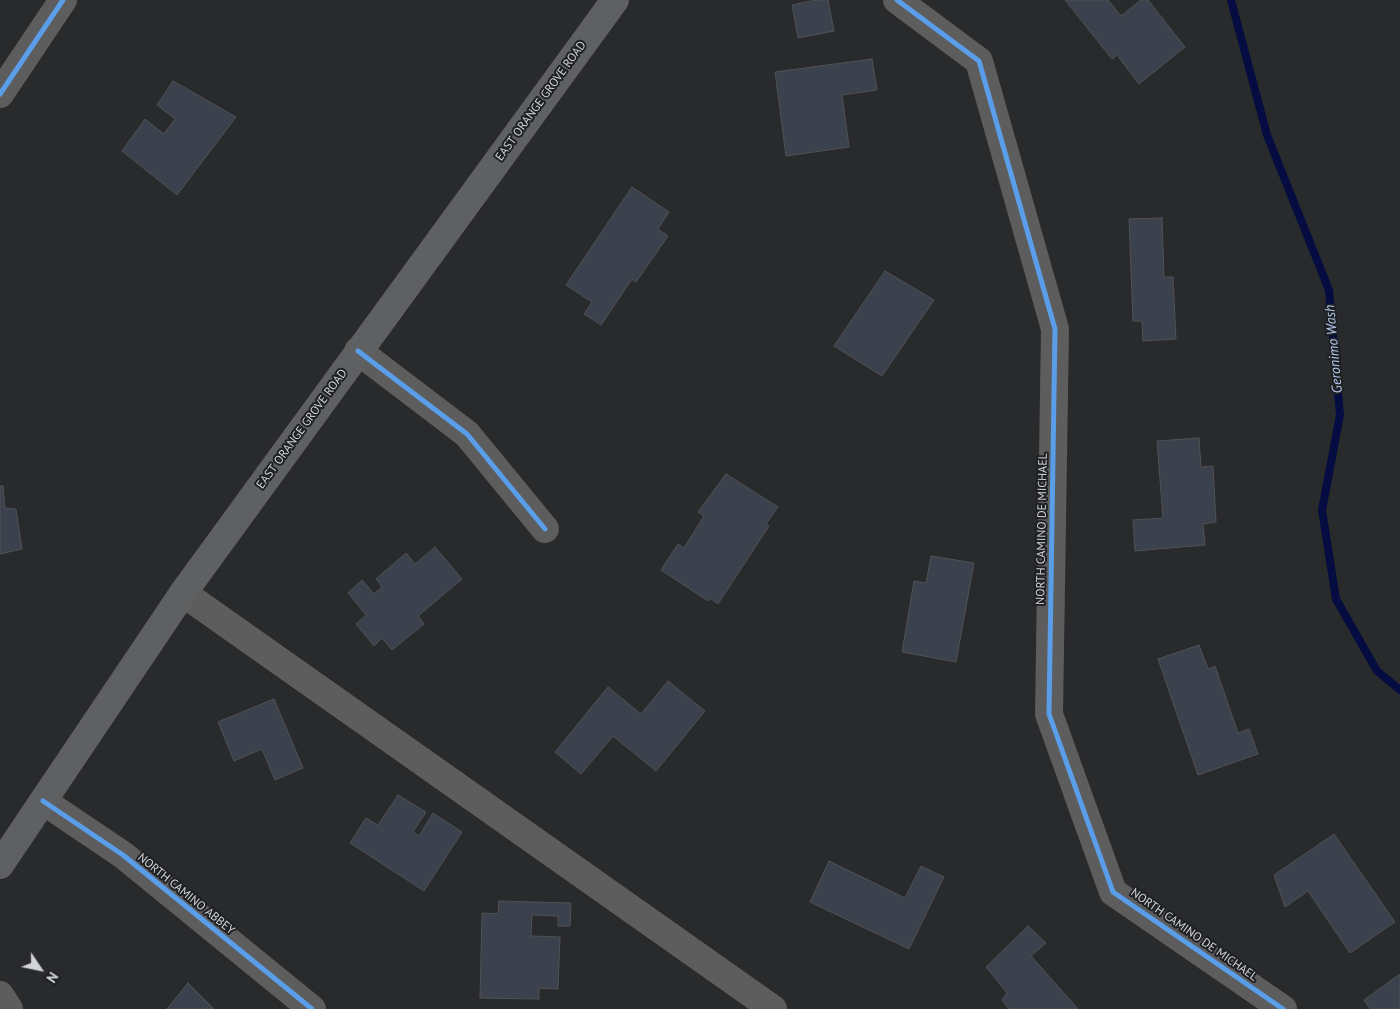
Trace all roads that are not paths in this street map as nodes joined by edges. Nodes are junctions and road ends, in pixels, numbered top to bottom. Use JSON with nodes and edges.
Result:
{"nodes":[{"id":1,"x":63,"y":0,"type":"edge"},
{"id":2,"x":615,"y":0,"type":"edge"},
{"id":3,"x":898,"y":0,"type":"edge"},
{"id":4,"x":3,"y":82,"type":"edge"},
{"id":5,"x":358,"y":351,"type":"junction"},
{"id":6,"x":545,"y":529,"type":"dead end"},
{"id":7,"x":183,"y":593,"type":"junction"},
{"id":8,"x":43,"y":801,"type":"junction"},
{"id":9,"x":0,"y":865,"type":"edge"},
{"id":10,"x":0,"y":995,"type":"edge"},
{"id":11,"x":9,"y":1009,"type":"edge"},
{"id":12,"x":312,"y":1009,"type":"edge"},
{"id":13,"x":773,"y":1009,"type":"edge"},
{"id":14,"x":1283,"y":1009,"type":"edge"}],
"edges":[{"from":1,"to":4,"type":"street"},
{"from":2,"to":5,"type":"main road","name":"EAST ORANGE GROVE ROAD"},
{"from":3,"to":14,"type":"street","name":"NORTH CAMINO DE MICHAEL"},
{"from":5,"to":6,"type":"street"},
{"from":5,"to":7,"type":"main road","name":"EAST ORANGE GROVE ROAD"},
{"from":7,"to":8,"type":"main road","name":"EAST ORANGE GROVE ROAD"},
{"from":7,"to":13,"type":"street"},
{"from":8,"to":9,"type":"main road","name":"EAST ORANGE GROVE ROAD"},
{"from":8,"to":12,"type":"street","name":"NORTH CAMINO ABBEY"},
{"from":10,"to":11,"type":"street"}]}
